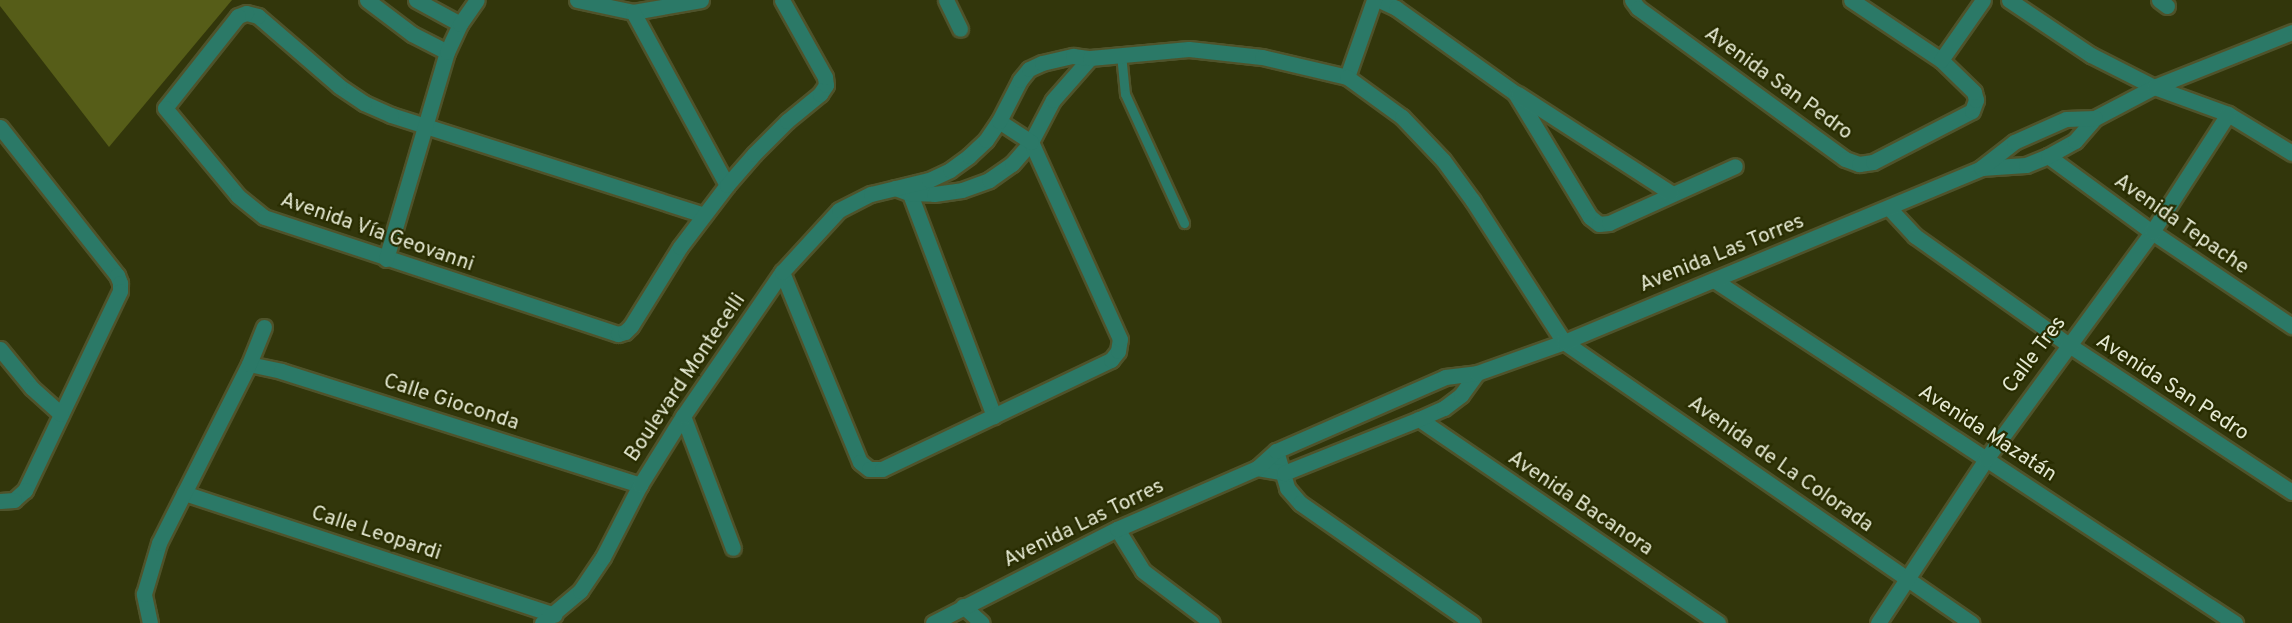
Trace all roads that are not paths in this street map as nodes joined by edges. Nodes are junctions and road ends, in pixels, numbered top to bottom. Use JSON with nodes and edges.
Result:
{"nodes":[{"id":1,"x":367,"y":0,"type":"edge"},
{"id":2,"x":416,"y":0,"type":"edge"},
{"id":3,"x":477,"y":0,"type":"edge"},
{"id":4,"x":578,"y":0,"type":"edge"},
{"id":5,"x":701,"y":0,"type":"edge"},
{"id":6,"x":782,"y":0,"type":"edge"},
{"id":7,"x":946,"y":0,"type":"edge"},
{"id":8,"x":1374,"y":0,"type":"edge"},
{"id":9,"x":1379,"y":0,"type":"edge"},
{"id":10,"x":1632,"y":0,"type":"edge"},
{"id":11,"x":1851,"y":0,"type":"edge"},
{"id":12,"x":1983,"y":0,"type":"edge"},
{"id":13,"x":2009,"y":0,"type":"edge"},
{"id":14,"x":633,"y":12,"type":"junction"},
{"id":15,"x":460,"y":24,"type":"junction"},
{"id":16,"x":960,"y":29,"type":"dead end"},
{"id":17,"x":2292,"y":32,"type":"edge"},
{"id":18,"x":447,"y":52,"type":"junction"},
{"id":19,"x":1121,"y":54,"type":"junction"},
{"id":20,"x":1090,"y":58,"type":"junction"},
{"id":21,"x":1941,"y":60,"type":"junction"},
{"id":22,"x":1347,"y":77,"type":"junction"},
{"id":23,"x":2154,"y":87,"type":"junction"},
{"id":24,"x":1515,"y":93,"type":"junction"},
{"id":25,"x":2228,"y":114,"type":"junction"},
{"id":26,"x":2095,"y":118,"type":"junction"},
{"id":27,"x":999,"y":121,"type":"junction"},
{"id":28,"x":426,"y":126,"type":"junction"},
{"id":29,"x":0,"y":127,"type":"edge"},
{"id":30,"x":1030,"y":142,"type":"junction"},
{"id":31,"x":2292,"y":153,"type":"edge"},
{"id":32,"x":2048,"y":156,"type":"junction"},
{"id":33,"x":1735,"y":166,"type":"dead end"},
{"id":34,"x":1981,"y":168,"type":"junction"},
{"id":35,"x":727,"y":185,"type":"junction"},
{"id":36,"x":903,"y":189,"type":"junction"},
{"id":37,"x":1671,"y":193,"type":"junction"},
{"id":38,"x":1889,"y":208,"type":"junction"},
{"id":39,"x":704,"y":215,"type":"junction"},
{"id":40,"x":1184,"y":223,"type":"dead end"},
{"id":41,"x":2152,"y":232,"type":"junction"},
{"id":42,"x":386,"y":259,"type":"junction"},
{"id":43,"x":782,"y":272,"type":"junction"},
{"id":44,"x":1714,"y":280,"type":"junction"},
{"id":45,"x":2292,"y":326,"type":"edge"},
{"id":46,"x":264,"y":327,"type":"dead end"},
{"id":47,"x":1564,"y":342,"type":"junction"},
{"id":48,"x":2069,"y":345,"type":"junction"},
{"id":49,"x":0,"y":349,"type":"edge"},
{"id":50,"x":249,"y":364,"type":"junction"},
{"id":51,"x":1477,"y":373,"type":"junction"},
{"id":52,"x":61,"y":414,"type":"junction"},
{"id":53,"x":682,"y":416,"type":"junction"},
{"id":54,"x":994,"y":416,"type":"junction"},
{"id":55,"x":1419,"y":419,"type":"junction"},
{"id":56,"x":1276,"y":451,"type":"junction"},
{"id":57,"x":1986,"y":459,"type":"junction"},
{"id":58,"x":1257,"y":468,"type":"junction"},
{"id":59,"x":1284,"y":473,"type":"junction"},
{"id":60,"x":640,"y":485,"type":"junction"},
{"id":61,"x":2292,"y":492,"type":"edge"},
{"id":62,"x":184,"y":493,"type":"junction"},
{"id":63,"x":1,"y":501,"type":"edge"},
{"id":64,"x":1117,"y":529,"type":"junction"},
{"id":65,"x":733,"y":548,"type":"dead end"},
{"id":66,"x":1908,"y":578,"type":"junction"},
{"id":67,"x":963,"y":606,"type":"junction"},
{"id":68,"x":548,"y":619,"type":"edge"},
{"id":69,"x":150,"y":623,"type":"edge"},
{"id":70,"x":933,"y":623,"type":"edge"},
{"id":71,"x":982,"y":623,"type":"edge"},
{"id":72,"x":1212,"y":623,"type":"edge"},
{"id":73,"x":1472,"y":623,"type":"edge"},
{"id":74,"x":1718,"y":623,"type":"edge"},
{"id":75,"x":1878,"y":623,"type":"edge"},
{"id":76,"x":1972,"y":623,"type":"edge"},
{"id":77,"x":2235,"y":623,"type":"edge"}],
"edges":[{"from":1,"to":18,"type":"street"},
{"from":2,"to":15,"type":"street"},
{"from":3,"to":15,"type":"street"},
{"from":4,"to":14,"type":"street"},
{"from":5,"to":14,"type":"street"},
{"from":6,"to":35,"type":"street"},
{"from":7,"to":16,"type":"street"},
{"from":8,"to":22,"type":"street"},
{"from":9,"to":24,"type":"street"},
{"from":10,"to":21,"type":"street","name":"Avenida San Pedro"},
{"from":11,"to":21,"type":"street"},
{"from":12,"to":21,"type":"street"},
{"from":13,"to":23,"type":"street"},
{"from":14,"to":35,"type":"street"},
{"from":15,"to":18,"type":"street"},
{"from":17,"to":23,"type":"street","name":"Avenida Las Torres"},
{"from":18,"to":28,"type":"street"},
{"from":19,"to":20,"type":"street","name":"Boulevard Montecelli"},
{"from":19,"to":22,"type":"street","name":"Boulevard Montecelli"},
{"from":19,"to":40,"type":"lane"},
{"from":20,"to":27,"type":"street","name":"Boulevard Montecelli"},
{"from":20,"to":30,"type":"street","name":"Boulevard Montecelli"},
{"from":22,"to":47,"type":"street"},
{"from":23,"to":25,"type":"street"},
{"from":23,"to":26,"type":"street","name":"Avenida Las Torres"},
{"from":24,"to":37,"type":"street"},
{"from":24,"to":37,"type":"street"},
{"from":25,"to":31,"type":"street"},
{"from":25,"to":41,"type":"street","name":"Calle Tres"},
{"from":26,"to":32,"type":"street","name":"Avenida Las Torres"},
{"from":26,"to":34,"type":"street","name":"Avenida Las Torres"},
{"from":27,"to":30,"type":"street"},
{"from":27,"to":36,"type":"street","name":"Boulevard Montecelli"},
{"from":28,"to":39,"type":"street"},
{"from":28,"to":42,"type":"street"},
{"from":28,"to":42,"type":"street","name":"Avenida Vía Geovanni"},
{"from":29,"to":52,"type":"street"},
{"from":30,"to":36,"type":"street","name":"Boulevard Montecelli"},
{"from":30,"to":54,"type":"street"},
{"from":32,"to":34,"type":"street","name":"Avenida Las Torres"},
{"from":32,"to":41,"type":"street","name":"Avenida Tepache"},
{"from":33,"to":37,"type":"street"},
{"from":34,"to":38,"type":"street","name":"Avenida Las Torres"},
{"from":35,"to":39,"type":"street"},
{"from":36,"to":43,"type":"street","name":"Boulevard Montecelli"},
{"from":36,"to":54,"type":"street"},
{"from":38,"to":44,"type":"street","name":"Avenida Las Torres"},
{"from":38,"to":48,"type":"street","name":"Avenida San Pedro"},
{"from":39,"to":42,"type":"street","name":"Avenida Vía Geovanni"},
{"from":41,"to":45,"type":"street","name":"Avenida Tepache"},
{"from":41,"to":48,"type":"street","name":"Calle Tres"},
{"from":43,"to":53,"type":"street","name":"Boulevard Montecelli"},
{"from":43,"to":54,"type":"street"},
{"from":44,"to":47,"type":"street","name":"Avenida Las Torres"},
{"from":44,"to":57,"type":"street","name":"Avenida Mazatán"},
{"from":46,"to":50,"type":"street"},
{"from":47,"to":51,"type":"street","name":"Avenida Las Torres"},
{"from":47,"to":66,"type":"street","name":"Avenida de La Colorada"},
{"from":48,"to":57,"type":"street","name":"Calle Tres"},
{"from":48,"to":61,"type":"street","name":"Avenida San Pedro"},
{"from":49,"to":52,"type":"street"},
{"from":50,"to":60,"type":"street","name":"Calle Gioconda"},
{"from":50,"to":62,"type":"street"},
{"from":51,"to":55,"type":"street"},
{"from":51,"to":56,"type":"street","name":"Avenida Las Torres"},
{"from":52,"to":63,"type":"street"},
{"from":53,"to":60,"type":"street","name":"Boulevard Montecelli"},
{"from":53,"to":65,"type":"street"},
{"from":55,"to":59,"type":"street"},
{"from":55,"to":74,"type":"street","name":"Avenida Bacanora"},
{"from":56,"to":58,"type":"street","name":"Avenida Las Torres"},
{"from":56,"to":59,"type":"street"},
{"from":57,"to":66,"type":"street","name":"Calle Tres"},
{"from":57,"to":77,"type":"street","name":"Avenida Mazatán"},
{"from":58,"to":59,"type":"street"},
{"from":58,"to":64,"type":"street","name":"Avenida Las Torres"},
{"from":59,"to":73,"type":"street"},
{"from":60,"to":68,"type":"street","name":"Boulevard Montecelli"},
{"from":62,"to":68,"type":"street","name":"Calle Leopardi"},
{"from":62,"to":69,"type":"street"},
{"from":64,"to":67,"type":"street","name":"Avenida Las Torres"},
{"from":64,"to":72,"type":"street"},
{"from":66,"to":75,"type":"street","name":"Calle Tres"},
{"from":66,"to":76,"type":"street","name":"Avenida de La Colorada"},
{"from":67,"to":70,"type":"street","name":"Avenida Las Torres"},
{"from":67,"to":71,"type":"street"}]}
